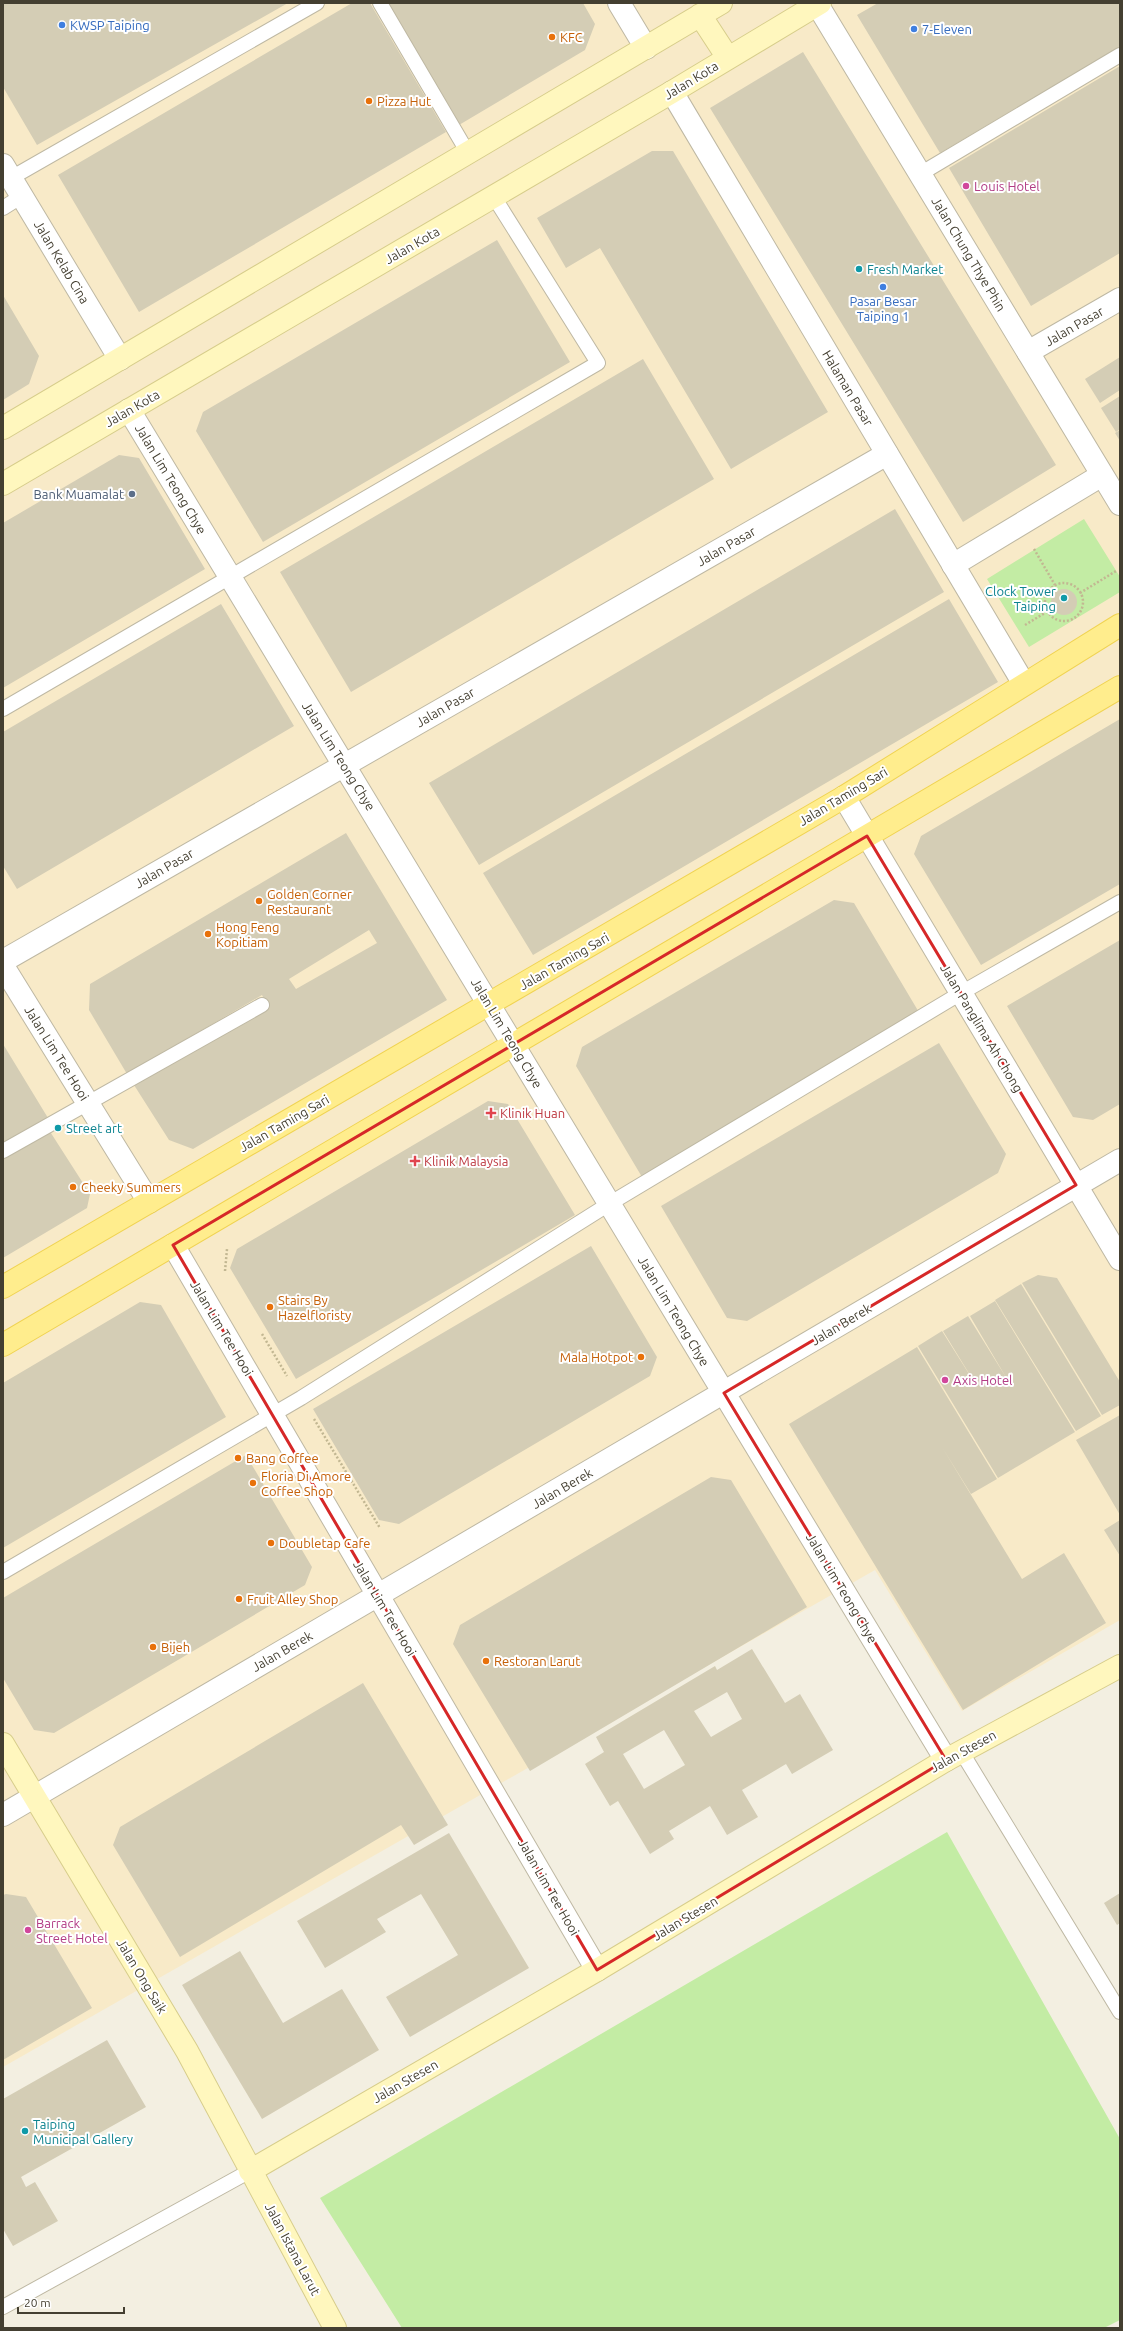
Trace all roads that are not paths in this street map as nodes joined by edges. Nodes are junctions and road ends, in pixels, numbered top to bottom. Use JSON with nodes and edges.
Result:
{"nodes":[{"id":1,"x":316,"y":3,"type":"edge"},
{"id":2,"x":380,"y":3,"type":"edge"},
{"id":3,"x":619,"y":3,"type":"edge"},
{"id":4,"x":721,"y":3,"type":"edge"},
{"id":5,"x":819,"y":4,"type":"edge"},
{"id":6,"x":700,"y":15,"type":"junction"},
{"id":7,"x":646,"y":48,"type":"junction"},
{"id":8,"x":1120,"y":55,"type":"edge"},
{"id":9,"x":728,"y":58,"type":"junction"},
{"id":10,"x":672,"y":92,"type":"junction"},
{"id":11,"x":468,"y":152,"type":"junction"},
{"id":12,"x":920,"y":174,"type":"junction"},
{"id":13,"x":12,"y":180,"type":"edge"},
{"id":14,"x":494,"y":197,"type":"junction"},
{"id":15,"x":3,"y":208,"type":"edge"},
{"id":16,"x":1120,"y":299,"type":"edge"},
{"id":17,"x":1028,"y":352,"type":"junction"},
{"id":18,"x":120,"y":359,"type":"junction"},
{"id":19,"x":129,"y":410,"type":"junction"},
{"id":20,"x":3,"y":428,"type":"edge"},
{"id":21,"x":887,"y":454,"type":"junction"},
{"id":22,"x":1102,"y":475,"type":"junction"},
{"id":23,"x":3,"y":484,"type":"edge"},
{"id":24,"x":1120,"y":504,"type":"edge"},
{"id":25,"x":953,"y":564,"type":"junction"},
{"id":26,"x":230,"y":577,"type":"junction"},
{"id":27,"x":1120,"y":625,"type":"edge"},
{"id":28,"x":1024,"y":684,"type":"junction"},
{"id":29,"x":1120,"y":687,"type":"edge"},
{"id":30,"x":3,"y":709,"type":"edge"},
{"id":31,"x":344,"y":765,"type":"junction"},
{"id":32,"x":844,"y":797,"type":"junction"},
{"id":33,"x":867,"y":836,"type":"junction"},
{"id":34,"x":1120,"y":902,"type":"edge"},
{"id":35,"x":3,"y":961,"type":"edge"},
{"id":36,"x":3,"y":966,"type":"edge"},
{"id":37,"x":961,"y":993,"type":"junction"},
{"id":38,"x":262,"y":1005,"type":"dead end"},
{"id":39,"x":489,"y":1005,"type":"junction"},
{"id":40,"x":513,"y":1045,"type":"junction"},
{"id":41,"x":87,"y":1102,"type":"junction"},
{"id":42,"x":3,"y":1151,"type":"edge"},
{"id":43,"x":1120,"y":1160,"type":"edge"},
{"id":44,"x":1076,"y":1185,"type":"junction"},
{"id":45,"x":149,"y":1202,"type":"junction"},
{"id":46,"x":609,"y":1204,"type":"junction"},
{"id":47,"x":173,"y":1245,"type":"junction"},
{"id":48,"x":1120,"y":1259,"type":"edge"},
{"id":49,"x":3,"y":1287,"type":"edge"},
{"id":50,"x":3,"y":1345,"type":"edge"},
{"id":51,"x":724,"y":1393,"type":"junction"},
{"id":52,"x":274,"y":1415,"type":"junction"},
{"id":53,"x":3,"y":1572,"type":"edge"},
{"id":54,"x":378,"y":1595,"type":"junction"},
{"id":55,"x":1120,"y":1666,"type":"edge"},
{"id":56,"x":3,"y":1744,"type":"edge"},
{"id":57,"x":954,"y":1755,"type":"junction"},
{"id":58,"x":34,"y":1796,"type":"junction"},
{"id":59,"x":3,"y":1815,"type":"edge"},
{"id":60,"x":597,"y":1970,"type":"junction"},
{"id":61,"x":1120,"y":2012,"type":"edge"},
{"id":62,"x":250,"y":2171,"type":"junction"},
{"id":63,"x":3,"y":2307,"type":"edge"},
{"id":64,"x":335,"y":2328,"type":"edge"}],
"edges":[{"from":1,"to":13,"type":"lane"},
{"from":2,"to":11,"type":"lane"},
{"from":3,"to":7,"type":"street"},
{"from":4,"to":6,"type":"main road"},
{"from":5,"to":9,"type":"main road","name":"Jalan Kota"},
{"from":5,"to":12,"type":"street","name":"Jalan Chung Thye Phin"},
{"from":6,"to":7,"type":"main road"},
{"from":6,"to":9,"type":"main road"},
{"from":7,"to":11,"type":"main road"},
{"from":8,"to":12,"type":"lane"},
{"from":9,"to":10,"type":"main road","name":"Jalan Kota"},
{"from":10,"to":14,"type":"main road","name":"Jalan Kota"},
{"from":10,"to":21,"type":"street","name":"Halaman Pasar"},
{"from":11,"to":18,"type":"main road"},
{"from":12,"to":17,"type":"street","name":"Jalan Chung Thye Phin"},
{"from":13,"to":15,"type":"lane"},
{"from":13,"to":18,"type":"street","name":"Jalan Kelab Cina"},
{"from":14,"to":19,"type":"main road","name":"Jalan Kota"},
{"from":14,"to":26,"type":"lane"},
{"from":16,"to":17,"type":"street","name":"Jalan Pasar"},
{"from":17,"to":22,"type":"street","name":"Jalan Chung Thye Phin"},
{"from":18,"to":20,"type":"main road"},
{"from":19,"to":23,"type":"main road","name":"Jalan Kota"},
{"from":19,"to":26,"type":"street","name":"Jalan Lim Teong Chye"},
{"from":21,"to":25,"type":"street","name":"Halaman Pasar"},
{"from":21,"to":31,"type":"street","name":"Jalan Pasar"},
{"from":22,"to":24,"type":"street","name":"Jalan Chung Thye Phin"},
{"from":22,"to":25,"type":"street"},
{"from":25,"to":28,"type":"street","name":"Halaman Pasar"},
{"from":26,"to":30,"type":"lane"},
{"from":26,"to":31,"type":"street","name":"Jalan Lim Teong Chye"},
{"from":27,"to":28,"type":"main road","name":"Jalan Taming Sari"},
{"from":28,"to":32,"type":"main road","name":"Jalan Taming Sari"},
{"from":29,"to":33,"type":"main road"},
{"from":31,"to":35,"type":"street","name":"Jalan Pasar"},
{"from":31,"to":39,"type":"street","name":"Jalan Lim Teong Chye"},
{"from":32,"to":33,"type":"street","name":"Jalan Panglima Ah Chong"},
{"from":32,"to":39,"type":"main road","name":"Jalan Taming Sari"},
{"from":33,"to":37,"type":"street","name":"Jalan Panglima Ah Chong"},
{"from":33,"to":40,"type":"main road"},
{"from":34,"to":37,"type":"lane"},
{"from":36,"to":41,"type":"street","name":"Jalan Lim Tee Hooi"},
{"from":37,"to":44,"type":"street","name":"Jalan Panglima Ah Chong"},
{"from":37,"to":46,"type":"lane"},
{"from":38,"to":41,"type":"lane"},
{"from":39,"to":40,"type":"street","name":"Jalan Lim Teong Chye"},
{"from":39,"to":45,"type":"main road","name":"Jalan Taming Sari"},
{"from":40,"to":46,"type":"street","name":"Jalan Lim Teong Chye"},
{"from":40,"to":47,"type":"main road"},
{"from":41,"to":42,"type":"lane"},
{"from":41,"to":45,"type":"street","name":"Jalan Lim Tee Hooi"},
{"from":43,"to":44,"type":"street","name":"Jalan Berek"},
{"from":44,"to":48,"type":"street","name":"Jalan Panglima Ah Chong"},
{"from":44,"to":51,"type":"street","name":"Jalan Berek"},
{"from":45,"to":49,"type":"main road","name":"Jalan Taming Sari"},
{"from":46,"to":51,"type":"street","name":"Jalan Lim Teong Chye"},
{"from":46,"to":52,"type":"lane"},
{"from":47,"to":50,"type":"main road"},
{"from":47,"to":52,"type":"street","name":"Jalan Lim Tee Hooi"},
{"from":51,"to":54,"type":"street","name":"Jalan Berek"},
{"from":51,"to":57,"type":"street","name":"Jalan Lim Teong Chye"},
{"from":52,"to":53,"type":"lane"},
{"from":52,"to":54,"type":"street","name":"Jalan Lim Tee Hooi"},
{"from":54,"to":58,"type":"street","name":"Jalan Berek"},
{"from":54,"to":60,"type":"street","name":"Jalan Lim Tee Hooi"},
{"from":55,"to":57,"type":"main road","name":"Jalan Stesen"},
{"from":56,"to":58,"type":"main road","name":"Jalan Ong Saik"},
{"from":57,"to":60,"type":"main road","name":"Jalan Stesen"},
{"from":57,"to":61,"type":"lane"},
{"from":58,"to":59,"type":"street","name":"Jalan Berek"},
{"from":58,"to":62,"type":"main road","name":"Jalan Ong Saik"},
{"from":60,"to":62,"type":"main road","name":"Jalan Stesen"},
{"from":62,"to":63,"type":"lane"},
{"from":62,"to":64,"type":"main road","name":"Jalan Istana Larut"}]}
